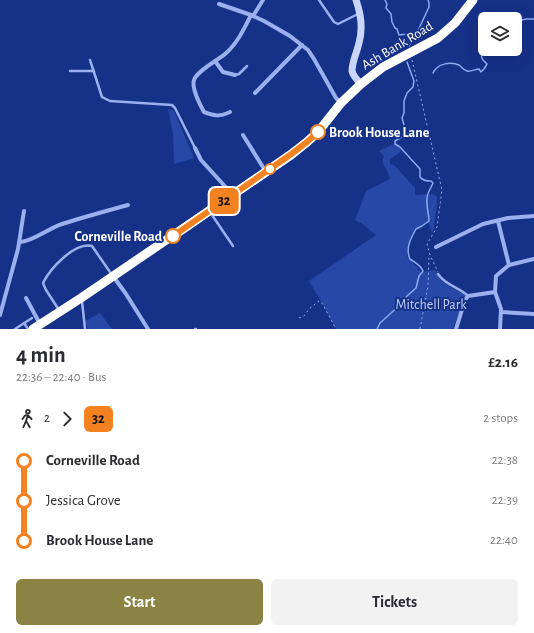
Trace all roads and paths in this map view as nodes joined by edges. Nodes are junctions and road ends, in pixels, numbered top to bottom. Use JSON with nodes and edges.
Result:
{"nodes":[{"id":1,"x":263,"y":0,"type":"edge"},
{"id":2,"x":319,"y":0,"type":"edge"},
{"id":3,"x":356,"y":0,"type":"edge"},
{"id":4,"x":473,"y":0,"type":"edge"},
{"id":5,"x":219,"y":4,"type":"dead end"},
{"id":6,"x":360,"y":12,"type":"junction"},
{"id":7,"x":252,"y":16,"type":"junction"},
{"id":8,"x":302,"y":45,"type":"junction"},
{"id":9,"x":411,"y":53,"type":"junction"},
{"id":10,"x":90,"y":60,"type":"dead end"},
{"id":11,"x":215,"y":61,"type":"junction"},
{"id":12,"x":247,"y":66,"type":"dead end"},
{"id":13,"x":70,"y":71,"type":"dead end"},
{"id":14,"x":94,"y":71,"type":"junction"},
{"id":15,"x":232,"y":74,"type":"junction"},
{"id":16,"x":230,"y":79,"type":"dead end"},
{"id":17,"x":360,"y":84,"type":"junction"},
{"id":18,"x":255,"y":92,"type":"dead end"},
{"id":19,"x":341,"y":103,"type":"junction"},
{"id":20,"x":230,"y":112,"type":"dead end"},
{"id":21,"x":243,"y":135,"type":"dead end"},
{"id":22,"x":195,"y":148,"type":"joint"},
{"id":23,"x":266,"y":172,"type":"junction"},
{"id":24,"x":232,"y":195,"type":"junction"},
{"id":25,"x":128,"y":205,"type":"dead end"},
{"id":26,"x":24,"y":210,"type":"dead end"},
{"id":27,"x":209,"y":211,"type":"junction"},
{"id":28,"x":534,"y":216,"type":"edge"},
{"id":29,"x":498,"y":220,"type":"junction"},
{"id":30,"x":20,"y":242,"type":"junction"},
{"id":31,"x":233,"y":246,"type":"dead end"},
{"id":32,"x":436,"y":247,"type":"dead end"},
{"id":33,"x":430,"y":255,"type":"junction"},
{"id":34,"x":534,"y":259,"type":"edge"},
{"id":35,"x":509,"y":265,"type":"junction"},
{"id":36,"x":438,"y":274,"type":"joint"},
{"id":37,"x":113,"y":276,"type":"junction"},
{"id":38,"x":495,"y":292,"type":"junction"},
{"id":39,"x":468,"y":296,"type":"junction"},
{"id":40,"x":26,"y":298,"type":"dead end"},
{"id":41,"x":81,"y":298,"type":"junction"},
{"id":42,"x":60,"y":312,"type":"junction"},
{"id":43,"x":501,"y":312,"type":"junction"},
{"id":44,"x":534,"y":314,"type":"edge"},
{"id":45,"x":0,"y":315,"type":"edge"},
{"id":46,"x":32,"y":318,"type":"dead end"},
{"id":47,"x":299,"y":318,"type":"dead end"},
{"id":48,"x":24,"y":323,"type":"junction"},
{"id":49,"x":37,"y":327,"type":"edge"},
{"id":50,"x":15,"y":329,"type":"edge"},
{"id":51,"x":28,"y":329,"type":"edge"},
{"id":52,"x":85,"y":329,"type":"edge"},
{"id":53,"x":148,"y":329,"type":"edge"},
{"id":54,"x":336,"y":329,"type":"edge"},
{"id":55,"x":420,"y":329,"type":"edge"},
{"id":56,"x":456,"y":329,"type":"edge"},
{"id":57,"x":500,"y":329,"type":"edge"}],
"edges":[{"from":1,"to":7,"type":"street"},
{"from":2,"to":6,"type":"lane"},
{"from":3,"to":6,"type":"street"},
{"from":4,"to":9,"type":"highway","name":"Ash Bank Road"},
{"from":5,"to":7,"type":"street"},
{"from":6,"to":17,"type":"street"},
{"from":7,"to":8,"type":"street"},
{"from":7,"to":11,"type":"street"},
{"from":8,"to":18,"type":"street"},
{"from":8,"to":19,"type":"street"},
{"from":9,"to":17,"type":"highway","name":"Ash Bank Road"},
{"from":9,"to":33,"type":"path"},
{"from":10,"to":14,"type":"lane"},
{"from":11,"to":15,"type":"street"},
{"from":11,"to":20,"type":"street"},
{"from":12,"to":15,"type":"lane"},
{"from":13,"to":14,"type":"lane"},
{"from":14,"to":22,"type":"lane"},
{"from":15,"to":16,"type":"street"},
{"from":17,"to":19,"type":"highway","name":"Ash Bank Road"},
{"from":19,"to":23,"type":"highway","name":"Ash Bank Road"},
{"from":21,"to":23,"type":"street"},
{"from":22,"to":24,"type":"street"},
{"from":23,"to":24,"type":"highway","name":"Ash Bank Road"},
{"from":24,"to":27,"type":"highway","name":"Ash Bank Road"},
{"from":25,"to":30,"type":"street"},
{"from":26,"to":30,"type":"street"},
{"from":27,"to":31,"type":"lane"},
{"from":27,"to":37,"type":"highway","name":"Ash Bank Road"},
{"from":28,"to":29,"type":"street"},
{"from":29,"to":32,"type":"street"},
{"from":29,"to":35,"type":"street"},
{"from":30,"to":45,"type":"street"},
{"from":33,"to":36,"type":"path"},
{"from":33,"to":55,"type":"path"},
{"from":34,"to":35,"type":"street"},
{"from":35,"to":38,"type":"street"},
{"from":36,"to":39,"type":"lane"},
{"from":37,"to":41,"type":"highway","name":"Ash Bank Road"},
{"from":37,"to":42,"type":"lane"},
{"from":37,"to":53,"type":"street"},
{"from":38,"to":39,"type":"street"},
{"from":38,"to":43,"type":"street"},
{"from":39,"to":56,"type":"street"},
{"from":40,"to":49,"type":"street"},
{"from":41,"to":42,"type":"highway","name":"Ash Bank Road"},
{"from":41,"to":52,"type":"lane"},
{"from":42,"to":49,"type":"highway","name":"Ash Bank Road"},
{"from":43,"to":44,"type":"street"},
{"from":43,"to":57,"type":"street"},
{"from":46,"to":48,"type":"lane"},
{"from":47,"to":54,"type":"path"},
{"from":48,"to":50,"type":"lane"},
{"from":48,"to":51,"type":"lane"}]}
